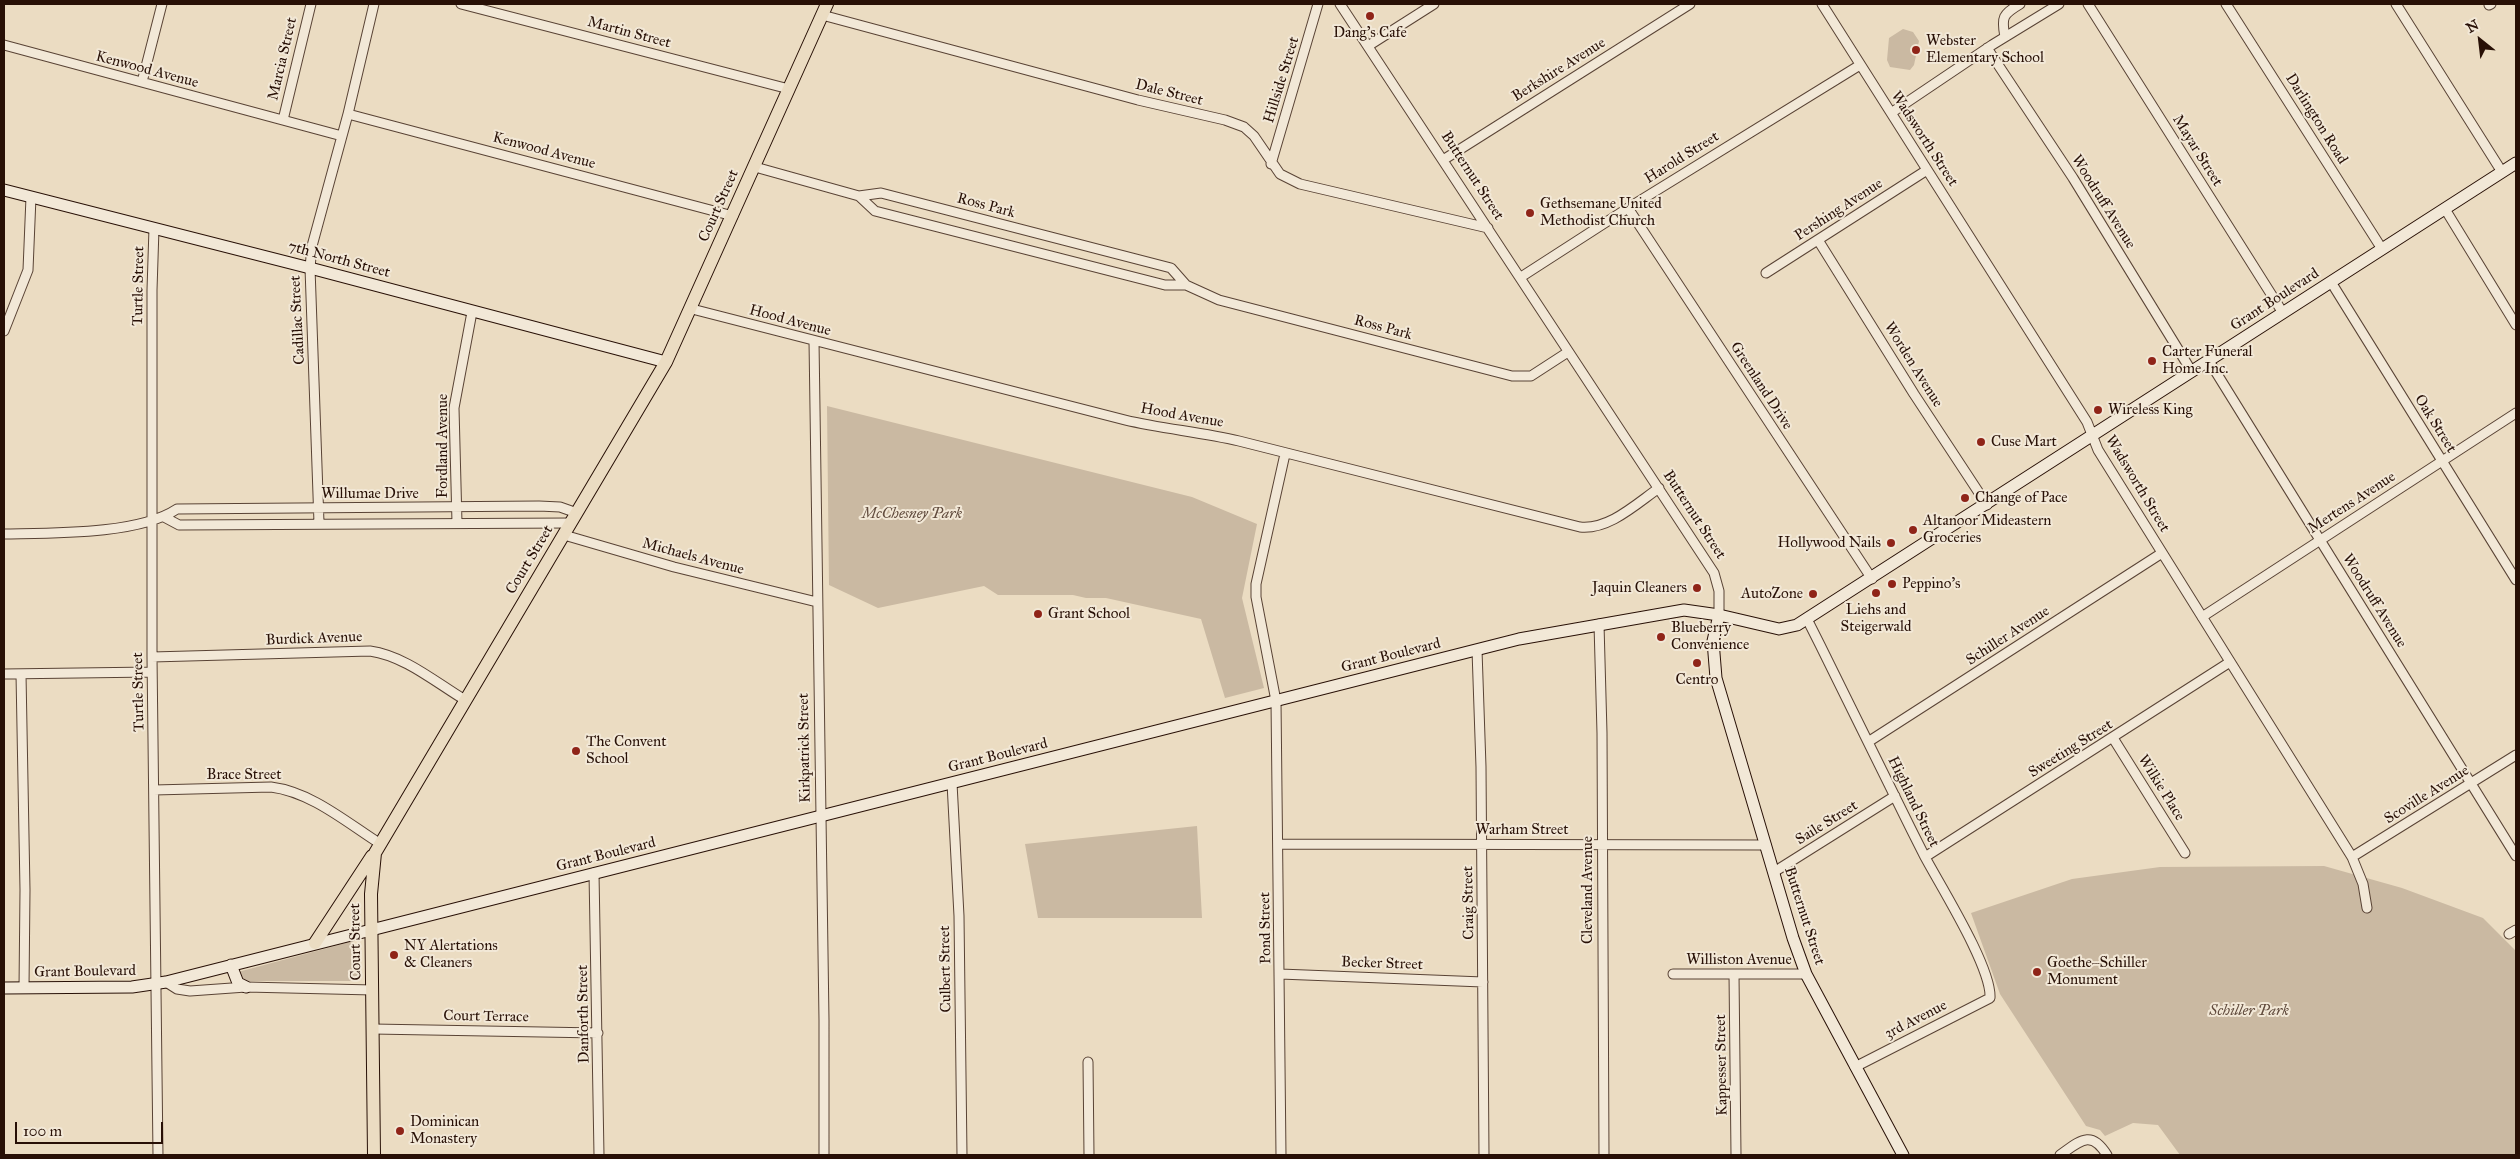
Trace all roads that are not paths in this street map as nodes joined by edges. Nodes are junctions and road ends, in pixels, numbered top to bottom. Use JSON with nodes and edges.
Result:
{"nodes":[{"id":1,"x":162,"y":4,"type":"edge"},
{"id":2,"x":310,"y":4,"type":"edge"},
{"id":3,"x":374,"y":4,"type":"edge"},
{"id":4,"x":461,"y":4,"type":"edge"},
{"id":5,"x":1318,"y":4,"type":"edge"},
{"id":6,"x":1340,"y":4,"type":"edge"},
{"id":7,"x":1434,"y":4,"type":"edge"},
{"id":8,"x":1690,"y":4,"type":"edge"},
{"id":9,"x":1822,"y":4,"type":"edge"},
{"id":10,"x":2020,"y":4,"type":"edge"},
{"id":11,"x":2088,"y":4,"type":"edge"},
{"id":12,"x":2226,"y":4,"type":"edge"},
{"id":13,"x":2396,"y":4,"type":"edge"},
{"id":14,"x":2052,"y":5,"type":"edge"},
{"id":15,"x":825,"y":10,"type":"edge"},
{"id":16,"x":2005,"y":37,"type":"junction"},
{"id":17,"x":4,"y":45,"type":"edge"},
{"id":18,"x":1368,"y":46,"type":"junction"},
{"id":19,"x":1987,"y":48,"type":"junction"},
{"id":20,"x":1860,"y":65,"type":"junction"},
{"id":21,"x":142,"y":82,"type":"junction"},
{"id":22,"x":789,"y":89,"type":"junction"},
{"id":23,"x":1891,"y":113,"type":"junction"},
{"id":24,"x":348,"y":114,"type":"junction"},
{"id":25,"x":283,"y":120,"type":"junction"},
{"id":26,"x":342,"y":136,"type":"junction"},
{"id":27,"x":1443,"y":160,"type":"junction"},
{"id":28,"x":2516,"y":163,"type":"edge"},
{"id":29,"x":1271,"y":164,"type":"junction"},
{"id":30,"x":755,"y":167,"type":"junction"},
{"id":31,"x":1927,"y":170,"type":"junction"},
{"id":32,"x":2502,"y":172,"type":"junction"},
{"id":33,"x":4,"y":190,"type":"edge"},
{"id":34,"x":859,"y":196,"type":"junction"},
{"id":35,"x":31,"y":197,"type":"junction"},
{"id":36,"x":1628,"y":208,"type":"junction"},
{"id":37,"x":2444,"y":209,"type":"junction"},
{"id":38,"x":732,"y":216,"type":"junction"},
{"id":39,"x":154,"y":228,"type":"junction"},
{"id":40,"x":1488,"y":228,"type":"junction"},
{"id":41,"x":1818,"y":240,"type":"junction"},
{"id":42,"x":2382,"y":249,"type":"junction"},
{"id":43,"x":310,"y":268,"type":"junction"},
{"id":44,"x":1766,"y":273,"type":"dead end"},
{"id":45,"x":1520,"y":278,"type":"junction"},
{"id":46,"x":2331,"y":282,"type":"junction"},
{"id":47,"x":1186,"y":285,"type":"junction"},
{"id":48,"x":692,"y":309,"type":"junction"},
{"id":49,"x":472,"y":312,"type":"junction"},
{"id":50,"x":2283,"y":313,"type":"junction"},
{"id":51,"x":2516,"y":325,"type":"edge"},
{"id":52,"x":4,"y":331,"type":"edge"},
{"id":53,"x":814,"y":341,"type":"junction"},
{"id":54,"x":1568,"y":352,"type":"junction"},
{"id":55,"x":2209,"y":361,"type":"junction"},
{"id":56,"x":666,"y":362,"type":"junction"},
{"id":57,"x":2192,"y":372,"type":"junction"},
{"id":58,"x":2516,"y":413,"type":"edge"},
{"id":59,"x":2093,"y":435,"type":"junction"},
{"id":60,"x":1285,"y":454,"type":"junction"},
{"id":61,"x":2442,"y":461,"type":"junction"},
{"id":62,"x":1659,"y":488,"type":"junction"},
{"id":63,"x":1987,"y":505,"type":"junction"},
{"id":64,"x":319,"y":508,"type":"junction"},
{"id":65,"x":457,"y":508,"type":"junction"},
{"id":66,"x":164,"y":517,"type":"junction"},
{"id":67,"x":152,"y":520,"type":"junction"},
{"id":68,"x":320,"y":523,"type":"junction"},
{"id":69,"x":457,"y":523,"type":"junction"},
{"id":70,"x":571,"y":524,"type":"junction"},
{"id":71,"x":4,"y":534,"type":"edge"},
{"id":72,"x":2320,"y":540,"type":"junction"},
{"id":73,"x":2162,"y":553,"type":"junction"},
{"id":74,"x":1872,"y":579,"type":"junction"},
{"id":75,"x":2516,"y":580,"type":"edge"},
{"id":76,"x":817,"y":602,"type":"junction"},
{"id":77,"x":1719,"y":615,"type":"junction"},
{"id":78,"x":2202,"y":616,"type":"junction"},
{"id":79,"x":1807,"y":619,"type":"junction"},
{"id":80,"x":1599,"y":624,"type":"junction"},
{"id":81,"x":1477,"y":650,"type":"junction"},
{"id":82,"x":152,"y":657,"type":"junction"},
{"id":83,"x":2230,"y":662,"type":"junction"},
{"id":84,"x":152,"y":672,"type":"junction"},
{"id":85,"x":4,"y":674,"type":"edge"},
{"id":86,"x":21,"y":674,"type":"junction"},
{"id":87,"x":465,"y":700,"type":"junction"},
{"id":88,"x":1276,"y":701,"type":"junction"},
{"id":89,"x":2113,"y":738,"type":"junction"},
{"id":90,"x":1868,"y":742,"type":"junction"},
{"id":91,"x":2516,"y":755,"type":"edge"},
{"id":92,"x":952,"y":783,"type":"junction"},
{"id":93,"x":2472,"y":783,"type":"junction"},
{"id":94,"x":154,"y":790,"type":"junction"},
{"id":95,"x":1895,"y":796,"type":"junction"},
{"id":96,"x":820,"y":817,"type":"junction"},
{"id":97,"x":1278,"y":844,"type":"junction"},
{"id":98,"x":1482,"y":844,"type":"junction"},
{"id":99,"x":1602,"y":844,"type":"junction"},
{"id":100,"x":1766,"y":845,"type":"junction"},
{"id":101,"x":377,"y":848,"type":"junction"},
{"id":102,"x":2185,"y":853,"type":"dead end"},
{"id":103,"x":2516,"y":856,"type":"edge"},
{"id":104,"x":1925,"y":857,"type":"junction"},
{"id":105,"x":2352,"y":857,"type":"junction"},
{"id":106,"x":1774,"y":872,"type":"junction"},
{"id":107,"x":594,"y":873,"type":"junction"},
{"id":108,"x":2367,"y":908,"type":"dead end"},
{"id":109,"x":372,"y":929,"type":"junction"},
{"id":110,"x":315,"y":943,"type":"junction"},
{"id":111,"x":231,"y":965,"type":"junction"},
{"id":112,"x":1280,"y":974,"type":"junction"},
{"id":113,"x":1673,"y":974,"type":"dead end"},
{"id":114,"x":1734,"y":974,"type":"junction"},
{"id":115,"x":1806,"y":974,"type":"junction"},
{"id":116,"x":161,"y":982,"type":"junction"},
{"id":117,"x":1483,"y":982,"type":"junction"},
{"id":118,"x":4,"y":988,"type":"edge"},
{"id":119,"x":24,"y":988,"type":"junction"},
{"id":120,"x":246,"y":988,"type":"junction"},
{"id":121,"x":373,"y":990,"type":"junction"},
{"id":122,"x":1990,"y":998,"type":"joint"},
{"id":123,"x":373,"y":1029,"type":"junction"},
{"id":124,"x":598,"y":1033,"type":"junction"},
{"id":125,"x":1088,"y":1062,"type":"dead end"},
{"id":126,"x":1855,"y":1067,"type":"junction"},
{"id":127,"x":158,"y":1155,"type":"edge"},
{"id":128,"x":374,"y":1155,"type":"edge"},
{"id":129,"x":599,"y":1155,"type":"edge"},
{"id":130,"x":824,"y":1155,"type":"edge"},
{"id":131,"x":962,"y":1155,"type":"edge"},
{"id":132,"x":1089,"y":1155,"type":"edge"},
{"id":133,"x":1281,"y":1155,"type":"edge"},
{"id":134,"x":1484,"y":1155,"type":"edge"},
{"id":135,"x":1604,"y":1155,"type":"edge"},
{"id":136,"x":1736,"y":1155,"type":"edge"},
{"id":137,"x":1903,"y":1155,"type":"edge"},
{"id":138,"x":2060,"y":1155,"type":"edge"},
{"id":139,"x":2107,"y":1155,"type":"edge"}],
"edges":[{"from":1,"to":21,"type":"street"},
{"from":2,"to":25,"type":"street","name":"Marcia Street"},
{"from":3,"to":24,"type":"street","name":"Cadillac Street"},
{"from":4,"to":22,"type":"street","name":"Martin Street"},
{"from":5,"to":29,"type":"street","name":"Hillside Street"},
{"from":6,"to":18,"type":"street","name":"Butternut Street"},
{"from":7,"to":18,"type":"street"},
{"from":8,"to":27,"type":"street","name":"Berkshire Avenue"},
{"from":9,"to":20,"type":"street","name":"Wadsworth Street"},
{"from":10,"to":16,"type":"street"},
{"from":11,"to":50,"type":"street","name":"Mayar Street"},
{"from":12,"to":42,"type":"street","name":"Darlington Road"},
{"from":13,"to":32,"type":"street"},
{"from":14,"to":16,"type":"street"},
{"from":15,"to":22,"type":"main road","name":"Court Street"},
{"from":15,"to":29,"type":"street","name":"Dale Street"},
{"from":16,"to":19,"type":"street"},
{"from":17,"to":21,"type":"street","name":"Kenwood Avenue"},
{"from":18,"to":27,"type":"street","name":"Butternut Street"},
{"from":19,"to":23,"type":"street"},
{"from":19,"to":57,"type":"street","name":"Woodruff Avenue"},
{"from":20,"to":23,"type":"street","name":"Wadsworth Street"},
{"from":20,"to":36,"type":"street","name":"Harold Street"},
{"from":21,"to":25,"type":"street","name":"Kenwood Avenue"},
{"from":22,"to":30,"type":"main road","name":"Court Street"},
{"from":23,"to":31,"type":"street","name":"Wadsworth Street"},
{"from":24,"to":26,"type":"street","name":"Cadillac Street"},
{"from":24,"to":38,"type":"street","name":"Kenwood Avenue"},
{"from":25,"to":26,"type":"street","name":"Kenwood Avenue"},
{"from":26,"to":43,"type":"street","name":"Cadillac Street"},
{"from":27,"to":40,"type":"street","name":"Butternut Street"},
{"from":28,"to":32,"type":"street","name":"Grant Boulevard"},
{"from":29,"to":40,"type":"street","name":"Dale Street"},
{"from":30,"to":34,"type":"street","name":"Ross Park"},
{"from":30,"to":38,"type":"main road","name":"Court Street"},
{"from":31,"to":41,"type":"street","name":"Pershing Avenue"},
{"from":31,"to":59,"type":"street","name":"Wadsworth Street"},
{"from":32,"to":37,"type":"street","name":"Grant Boulevard"},
{"from":33,"to":35,"type":"street","name":"7th North Street"},
{"from":34,"to":47,"type":"street","name":"Ross Park"},
{"from":34,"to":47,"type":"street","name":"Ross Park"},
{"from":35,"to":39,"type":"street","name":"7th North Street"},
{"from":35,"to":52,"type":"street"},
{"from":36,"to":45,"type":"street","name":"Harold Street"},
{"from":36,"to":74,"type":"street","name":"Greenland Drive"},
{"from":37,"to":42,"type":"street","name":"Grant Boulevard"},
{"from":37,"to":51,"type":"street"},
{"from":38,"to":48,"type":"main road","name":"Court Street"},
{"from":39,"to":43,"type":"street","name":"7th North Street"},
{"from":39,"to":67,"type":"street","name":"Turtle Street"},
{"from":40,"to":45,"type":"street","name":"Butternut Street"},
{"from":41,"to":44,"type":"street","name":"Pershing Avenue"},
{"from":41,"to":63,"type":"street","name":"Worden Avenue"},
{"from":42,"to":46,"type":"street","name":"Grant Boulevard"},
{"from":43,"to":49,"type":"street","name":"7th North Street"},
{"from":43,"to":64,"type":"street","name":"Cadillac Street"},
{"from":45,"to":54,"type":"street","name":"Butternut Street"},
{"from":46,"to":50,"type":"street","name":"Grant Boulevard"},
{"from":46,"to":61,"type":"street","name":"Oak Street"},
{"from":47,"to":54,"type":"street","name":"Ross Park"},
{"from":48,"to":53,"type":"street","name":"Hood Avenue"},
{"from":48,"to":56,"type":"main road","name":"Court Street"},
{"from":49,"to":56,"type":"street","name":"7th North Street"},
{"from":49,"to":65,"type":"street","name":"Fordland Avenue"},
{"from":50,"to":55,"type":"street","name":"Grant Boulevard"},
{"from":53,"to":60,"type":"street","name":"Hood Avenue"},
{"from":53,"to":76,"type":"street","name":"Kirkpatrick Street"},
{"from":54,"to":62,"type":"street","name":"Butternut Street"},
{"from":55,"to":57,"type":"street","name":"Grant Boulevard"},
{"from":55,"to":72,"type":"street","name":"Woodruff Avenue"},
{"from":56,"to":70,"type":"main road","name":"Court Street"},
{"from":57,"to":59,"type":"street","name":"Grant Boulevard"},
{"from":58,"to":61,"type":"street","name":"Mertens Avenue"},
{"from":59,"to":63,"type":"street","name":"Grant Boulevard"},
{"from":59,"to":73,"type":"street","name":"Wadsworth Street"},
{"from":60,"to":62,"type":"street","name":"Hood Avenue"},
{"from":60,"to":88,"type":"street","name":"Pond Street"},
{"from":61,"to":72,"type":"street","name":"Mertens Avenue"},
{"from":61,"to":75,"type":"street","name":"Oak Street"},
{"from":62,"to":77,"type":"street","name":"Butternut Street"},
{"from":63,"to":74,"type":"street","name":"Grant Boulevard"},
{"from":64,"to":65,"type":"street","name":"Willumae Drive"},
{"from":64,"to":66,"type":"street","name":"Willumae Drive"},
{"from":64,"to":68,"type":"street","name":"Cadillac Street"},
{"from":65,"to":69,"type":"street","name":"Fordland Avenue"},
{"from":65,"to":70,"type":"street","name":"Willumae Drive"},
{"from":66,"to":67,"type":"street","name":"Willumae Drive"},
{"from":66,"to":68,"type":"street","name":"Willumae Drive"},
{"from":67,"to":71,"type":"street","name":"Willumae Drive"},
{"from":67,"to":82,"type":"street","name":"Turtle Street"},
{"from":68,"to":69,"type":"street","name":"Willumae Drive"},
{"from":69,"to":70,"type":"street","name":"Willumae Drive"},
{"from":70,"to":76,"type":"street","name":"Michaels Avenue"},
{"from":70,"to":87,"type":"main road","name":"Court Street"},
{"from":72,"to":78,"type":"street","name":"Mertens Avenue"},
{"from":72,"to":93,"type":"street","name":"Woodruff Avenue"},
{"from":73,"to":78,"type":"street","name":"Wadsworth Street"},
{"from":73,"to":90,"type":"street","name":"Schiller Avenue"},
{"from":74,"to":79,"type":"street","name":"Grant Boulevard"},
{"from":76,"to":96,"type":"street","name":"Kirkpatrick Street"},
{"from":77,"to":79,"type":"street","name":"Grant Boulevard"},
{"from":77,"to":80,"type":"street","name":"Grant Boulevard"},
{"from":77,"to":100,"type":"street","name":"Butternut Street"},
{"from":78,"to":83,"type":"street","name":"Wadsworth Street"},
{"from":79,"to":90,"type":"street","name":"Highland Street"},
{"from":80,"to":81,"type":"street","name":"Grant Boulevard"},
{"from":80,"to":99,"type":"street","name":"Cleveland Avenue"},
{"from":81,"to":88,"type":"street","name":"Grant Boulevard"},
{"from":81,"to":98,"type":"street","name":"Craig Street"},
{"from":82,"to":84,"type":"street","name":"Turtle Street"},
{"from":82,"to":87,"type":"street","name":"Burdick Avenue"},
{"from":83,"to":89,"type":"street","name":"Sweeting Street"},
{"from":83,"to":105,"type":"street","name":"Wadsworth Street"},
{"from":84,"to":86,"type":"street"},
{"from":84,"to":94,"type":"street","name":"Turtle Street"},
{"from":85,"to":86,"type":"street"},
{"from":86,"to":119,"type":"street"},
{"from":87,"to":101,"type":"main road","name":"Court Street"},
{"from":88,"to":92,"type":"street","name":"Grant Boulevard"},
{"from":88,"to":97,"type":"street","name":"Pond Street"},
{"from":89,"to":102,"type":"street","name":"Wilkie Place"},
{"from":89,"to":104,"type":"street","name":"Sweeting Street"},
{"from":90,"to":95,"type":"street","name":"Highland Street"},
{"from":91,"to":93,"type":"street","name":"Scoville Avenue"},
{"from":92,"to":96,"type":"street","name":"Grant Boulevard"},
{"from":92,"to":131,"type":"street","name":"Culbert Street"},
{"from":93,"to":103,"type":"street","name":"Woodruff Avenue"},
{"from":93,"to":105,"type":"street","name":"Scoville Avenue"},
{"from":94,"to":101,"type":"street","name":"Brace Street"},
{"from":94,"to":116,"type":"street","name":"Turtle Street"},
{"from":95,"to":104,"type":"street","name":"Highland Street"},
{"from":95,"to":106,"type":"street","name":"Saile Street"},
{"from":96,"to":107,"type":"street","name":"Grant Boulevard"},
{"from":96,"to":130,"type":"street","name":"Kirkpatrick Street"},
{"from":97,"to":98,"type":"street","name":"Warham Street"},
{"from":97,"to":112,"type":"street","name":"Pond Street"},
{"from":98,"to":99,"type":"street","name":"Warham Street"},
{"from":98,"to":117,"type":"street","name":"Craig Street"},
{"from":99,"to":100,"type":"street","name":"Warham Street"},
{"from":99,"to":135,"type":"street","name":"Cleveland Avenue"},
{"from":100,"to":106,"type":"street","name":"Butternut Street"},
{"from":101,"to":109,"type":"main road","name":"Court Street"},
{"from":101,"to":110,"type":"main road"},
{"from":104,"to":122,"type":"street","name":"Highland Street"},
{"from":105,"to":108,"type":"street","name":"Wadsworth Street"},
{"from":106,"to":115,"type":"street","name":"Butternut Street"},
{"from":107,"to":109,"type":"street","name":"Grant Boulevard"},
{"from":107,"to":124,"type":"street","name":"Danforth Street"},
{"from":109,"to":110,"type":"street","name":"Grant Boulevard"},
{"from":109,"to":121,"type":"main road","name":"Court Street"},
{"from":110,"to":111,"type":"street","name":"Grant Boulevard"},
{"from":111,"to":116,"type":"street","name":"Grant Boulevard"},
{"from":111,"to":120,"type":"street"},
{"from":112,"to":117,"type":"street","name":"Becker Street"},
{"from":112,"to":133,"type":"street","name":"Pond Street"},
{"from":113,"to":114,"type":"street","name":"Williston Avenue"},
{"from":114,"to":115,"type":"street","name":"Williston Avenue"},
{"from":114,"to":136,"type":"street","name":"Kappesser Street"},
{"from":115,"to":126,"type":"street","name":"Butternut Street"},
{"from":116,"to":119,"type":"street","name":"Grant Boulevard"},
{"from":116,"to":120,"type":"street"},
{"from":116,"to":127,"type":"street","name":"Turtle Street"},
{"from":117,"to":134,"type":"street","name":"Craig Street"},
{"from":118,"to":119,"type":"street","name":"Grant Boulevard"},
{"from":120,"to":121,"type":"street"},
{"from":121,"to":123,"type":"main road","name":"Court Street"},
{"from":122,"to":126,"type":"street","name":"3rd Avenue"},
{"from":123,"to":124,"type":"street","name":"Court Terrace"},
{"from":123,"to":128,"type":"main road","name":"Court Street"},
{"from":124,"to":129,"type":"street","name":"Danforth Street"},
{"from":125,"to":132,"type":"street"},
{"from":126,"to":137,"type":"street","name":"Butternut Street"},
{"from":138,"to":139,"type":"street"}]}
